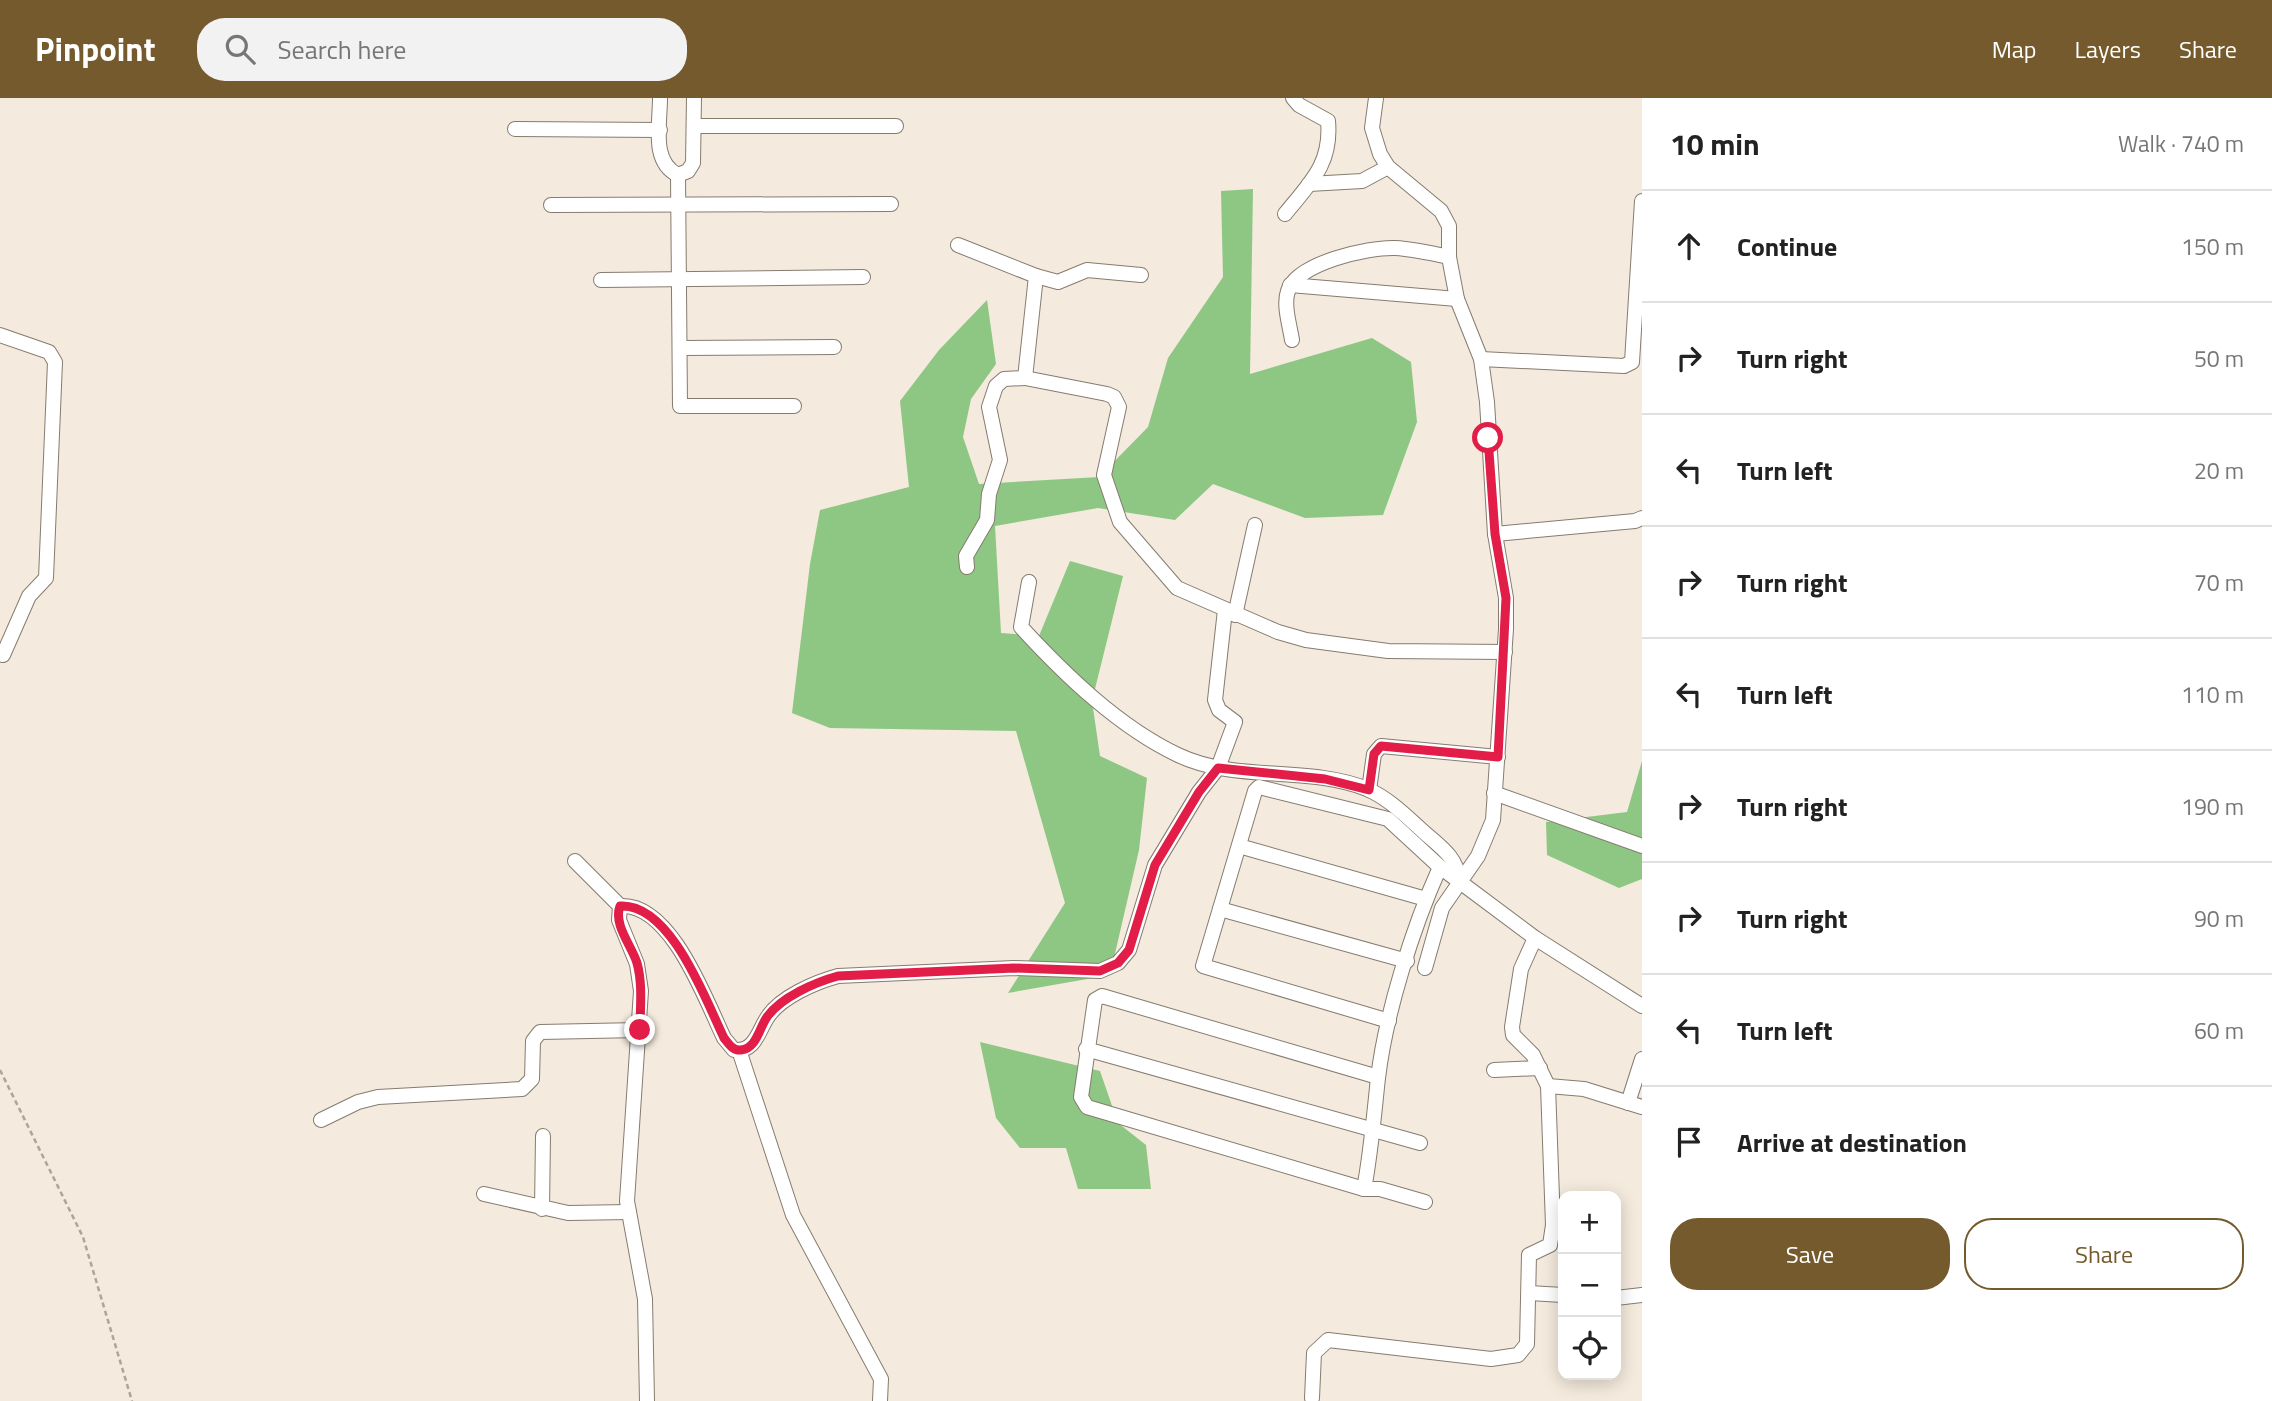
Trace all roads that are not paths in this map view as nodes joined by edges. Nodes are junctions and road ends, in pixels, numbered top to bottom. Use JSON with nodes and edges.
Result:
{"nodes":[{"id":1,"x":660,"y":98,"type":"edge"},
{"id":2,"x":694,"y":98,"type":"edge"},
{"id":3,"x":1293,"y":98,"type":"edge"},
{"id":4,"x":1376,"y":98,"type":"edge"},
{"id":5,"x":694,"y":126,"type":"junction"},
{"id":6,"x":896,"y":126,"type":"dead end"},
{"id":7,"x":515,"y":130,"type":"dead end"},
{"id":8,"x":660,"y":130,"type":"junction"},
{"id":9,"x":1388,"y":167,"type":"junction"},
{"id":10,"x":678,"y":174,"type":"junction"},
{"id":11,"x":1309,"y":184,"type":"junction"},
{"id":12,"x":1642,"y":201,"type":"edge"},
{"id":13,"x":891,"y":204,"type":"dead end"},
{"id":14,"x":551,"y":205,"type":"dead end"},
{"id":15,"x":678,"y":205,"type":"junction"},
{"id":16,"x":1285,"y":214,"type":"dead end"},
{"id":17,"x":958,"y":245,"type":"dead end"},
{"id":18,"x":1449,"y":257,"type":"junction"},
{"id":19,"x":1141,"y":275,"type":"dead end"},
{"id":20,"x":1036,"y":276,"type":"junction"},
{"id":21,"x":863,"y":277,"type":"dead end"},
{"id":22,"x":679,"y":279,"type":"junction"},
{"id":23,"x":601,"y":280,"type":"dead end"},
{"id":24,"x":1290,"y":285,"type":"junction"},
{"id":25,"x":1457,"y":299,"type":"junction"},
{"id":26,"x":0,"y":335,"type":"edge"},
{"id":27,"x":1292,"y":340,"type":"dead end"},
{"id":28,"x":834,"y":346,"type":"dead end"},
{"id":29,"x":680,"y":348,"type":"junction"},
{"id":30,"x":1481,"y":359,"type":"junction"},
{"id":31,"x":1025,"y":379,"type":"junction"},
{"id":32,"x":794,"y":406,"type":"dead end"},
{"id":33,"x":1642,"y":518,"type":"edge"},
{"id":34,"x":1255,"y":525,"type":"dead end"},
{"id":35,"x":1495,"y":534,"type":"junction"},
{"id":36,"x":967,"y":567,"type":"dead end"},
{"id":37,"x":1029,"y":582,"type":"dead end"},
{"id":38,"x":1230,"y":612,"type":"junction"},
{"id":39,"x":1505,"y":652,"type":"junction"},
{"id":40,"x":3,"y":655,"type":"dead end"},
{"id":41,"x":1498,"y":757,"type":"junction"},
{"id":42,"x":1218,"y":768,"type":"junction"},
{"id":43,"x":1369,"y":790,"type":"junction"},
{"id":44,"x":1494,"y":793,"type":"junction"},
{"id":45,"x":1239,"y":846,"type":"junction"},
{"id":46,"x":1642,"y":846,"type":"edge"},
{"id":47,"x":575,"y":861,"type":"dead end"},
{"id":48,"x":1440,"y":867,"type":"junction"},
{"id":49,"x":1459,"y":880,"type":"junction"},
{"id":50,"x":1426,"y":899,"type":"junction"},
{"id":51,"x":620,"y":906,"type":"junction"},
{"id":52,"x":1220,"y":909,"type":"junction"},
{"id":53,"x":1535,"y":938,"type":"junction"},
{"id":54,"x":1407,"y":961,"type":"junction"},
{"id":55,"x":1425,"y":968,"type":"dead end"},
{"id":56,"x":1642,"y":1006,"type":"edge"},
{"id":57,"x":1389,"y":1021,"type":"junction"},
{"id":58,"x":640,"y":1030,"type":"junction"},
{"id":59,"x":1086,"y":1049,"type":"junction"},
{"id":60,"x":739,"y":1051,"type":"junction"},
{"id":61,"x":1642,"y":1059,"type":"edge"},
{"id":62,"x":1540,"y":1068,"type":"junction"},
{"id":63,"x":1494,"y":1070,"type":"dead end"},
{"id":64,"x":1378,"y":1077,"type":"junction"},
{"id":65,"x":1548,"y":1086,"type":"junction"},
{"id":66,"x":1635,"y":1105,"type":"edge"},
{"id":67,"x":321,"y":1120,"type":"dead end"},
{"id":68,"x":1374,"y":1132,"type":"junction"},
{"id":69,"x":543,"y":1136,"type":"dead end"},
{"id":70,"x":1420,"y":1143,"type":"dead end"},
{"id":71,"x":1364,"y":1189,"type":"junction"},
{"id":72,"x":484,"y":1194,"type":"dead end"},
{"id":73,"x":1425,"y":1202,"type":"dead end"},
{"id":74,"x":542,"y":1209,"type":"junction"},
{"id":75,"x":629,"y":1212,"type":"junction"},
{"id":76,"x":1528,"y":1293,"type":"junction"},
{"id":77,"x":1642,"y":1294,"type":"edge"},
{"id":78,"x":1558,"y":1295,"type":"edge"},
{"id":79,"x":1621,"y":1297,"type":"edge"},
{"id":80,"x":1312,"y":1398,"type":"dead end"},
{"id":81,"x":646,"y":1401,"type":"edge"},
{"id":82,"x":880,"y":1401,"type":"edge"}],
"edges":[{"from":1,"to":8,"type":"street"},
{"from":2,"to":5,"type":"street"},
{"from":3,"to":11,"type":"street"},
{"from":4,"to":9,"type":"street"},
{"from":5,"to":6,"type":"street"},
{"from":5,"to":10,"type":"street"},
{"from":7,"to":8,"type":"street"},
{"from":8,"to":10,"type":"street"},
{"from":9,"to":11,"type":"street"},
{"from":9,"to":18,"type":"street"},
{"from":10,"to":15,"type":"street"},
{"from":11,"to":16,"type":"street"},
{"from":12,"to":30,"type":"street"},
{"from":13,"to":15,"type":"street"},
{"from":14,"to":15,"type":"street"},
{"from":15,"to":22,"type":"street"},
{"from":17,"to":20,"type":"street"},
{"from":18,"to":24,"type":"street"},
{"from":18,"to":25,"type":"street"},
{"from":19,"to":20,"type":"street"},
{"from":20,"to":31,"type":"street"},
{"from":21,"to":22,"type":"street"},
{"from":22,"to":23,"type":"street"},
{"from":22,"to":29,"type":"street"},
{"from":24,"to":25,"type":"street"},
{"from":24,"to":27,"type":"street"},
{"from":25,"to":30,"type":"street"},
{"from":26,"to":40,"type":"street"},
{"from":28,"to":29,"type":"street"},
{"from":29,"to":32,"type":"street"},
{"from":30,"to":35,"type":"street"},
{"from":31,"to":36,"type":"street"},
{"from":31,"to":38,"type":"street"},
{"from":33,"to":35,"type":"street"},
{"from":34,"to":38,"type":"street"},
{"from":35,"to":39,"type":"street"},
{"from":37,"to":42,"type":"street"},
{"from":38,"to":39,"type":"street"},
{"from":38,"to":42,"type":"street"},
{"from":39,"to":41,"type":"street"},
{"from":41,"to":43,"type":"street"},
{"from":41,"to":44,"type":"street"},
{"from":42,"to":43,"type":"street"},
{"from":42,"to":60,"type":"street"},
{"from":43,"to":49,"type":"street"},
{"from":44,"to":46,"type":"street"},
{"from":44,"to":49,"type":"street"},
{"from":45,"to":48,"type":"street"},
{"from":45,"to":50,"type":"street"},
{"from":45,"to":52,"type":"street"},
{"from":47,"to":51,"type":"street"},
{"from":48,"to":49,"type":"street"},
{"from":48,"to":50,"type":"street"},
{"from":49,"to":53,"type":"street"},
{"from":49,"to":55,"type":"street"},
{"from":50,"to":54,"type":"street"},
{"from":51,"to":58,"type":"street"},
{"from":51,"to":60,"type":"street"},
{"from":52,"to":54,"type":"street"},
{"from":52,"to":57,"type":"street"},
{"from":53,"to":56,"type":"street"},
{"from":53,"to":62,"type":"street"},
{"from":54,"to":57,"type":"street"},
{"from":57,"to":64,"type":"street"},
{"from":58,"to":67,"type":"street"},
{"from":58,"to":75,"type":"street"},
{"from":59,"to":64,"type":"street"},
{"from":59,"to":68,"type":"street"},
{"from":59,"to":71,"type":"street"},
{"from":60,"to":82,"type":"street"},
{"from":61,"to":66,"type":"street"},
{"from":62,"to":63,"type":"street"},
{"from":62,"to":65,"type":"street"},
{"from":64,"to":68,"type":"street"},
{"from":65,"to":66,"type":"street"},
{"from":65,"to":76,"type":"street"},
{"from":68,"to":70,"type":"street"},
{"from":68,"to":71,"type":"street"},
{"from":69,"to":74,"type":"street"},
{"from":71,"to":73,"type":"street"},
{"from":72,"to":74,"type":"street"},
{"from":74,"to":75,"type":"street"},
{"from":75,"to":81,"type":"street"},
{"from":76,"to":78,"type":"street"},
{"from":76,"to":80,"type":"street"},
{"from":77,"to":79,"type":"street"}]}
